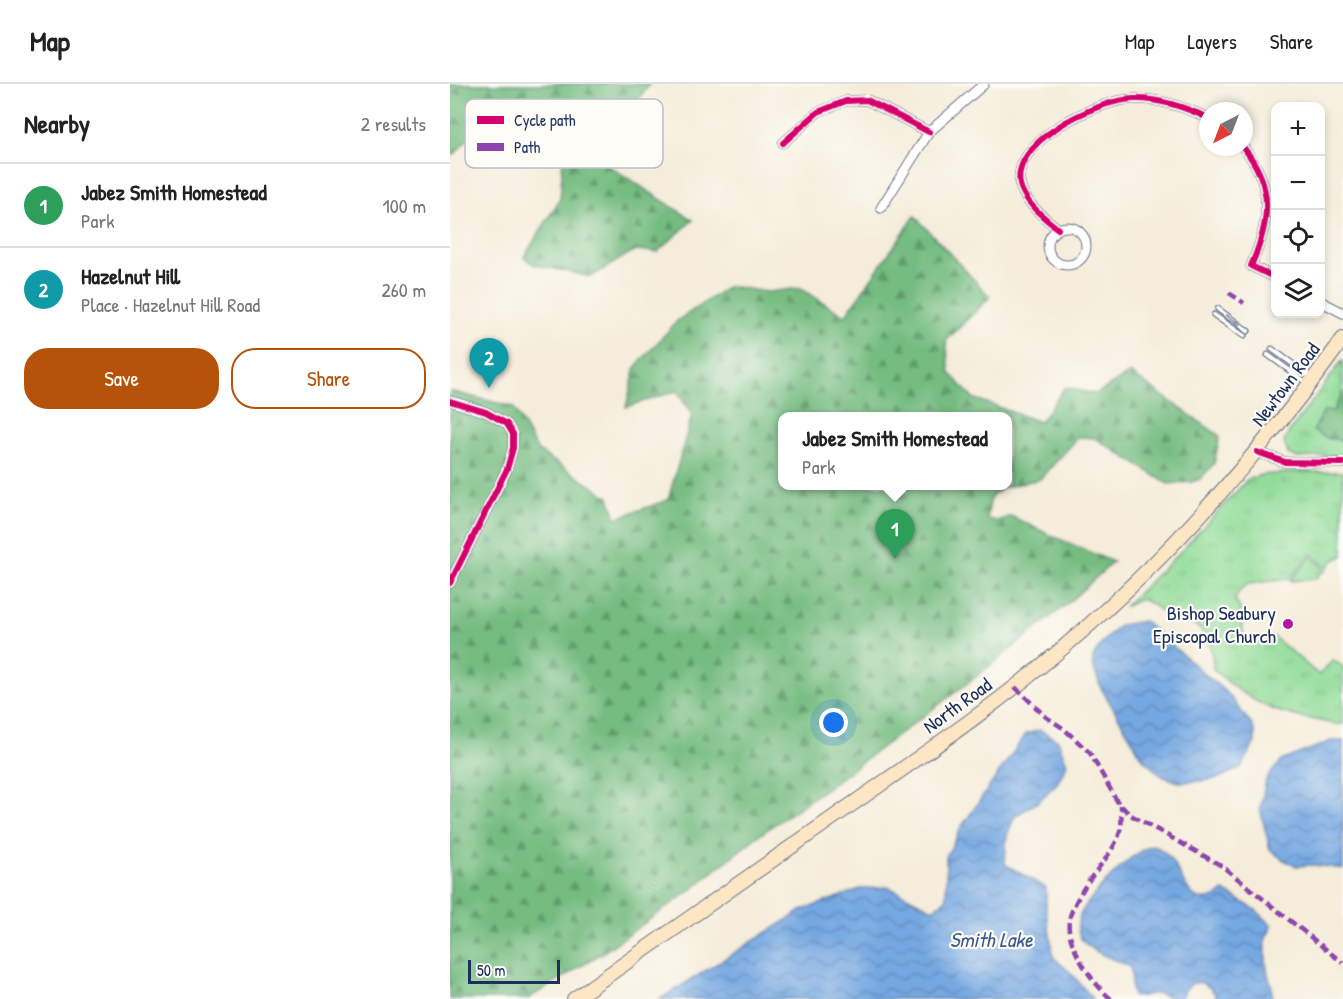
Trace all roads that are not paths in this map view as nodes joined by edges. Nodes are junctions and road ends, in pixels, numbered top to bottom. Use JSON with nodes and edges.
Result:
{"nodes":[{"id":1,"x":984,"y":84,"type":"edge"},
{"id":2,"x":1199,"y":114,"type":"edge"},
{"id":3,"x":929,"y":132,"type":"junction"},
{"id":4,"x":783,"y":143,"type":"dead end"},
{"id":5,"x":1249,"y":156,"type":"edge"},
{"id":6,"x":881,"y":208,"type":"dead end"},
{"id":7,"x":1058,"y":229,"type":"junction"},
{"id":8,"x":1271,"y":276,"type":"edge"},
{"id":9,"x":1325,"y":304,"type":"edge"},
{"id":10,"x":1218,"y":309,"type":"dead end"},
{"id":11,"x":1343,"y":313,"type":"edge"},
{"id":12,"x":1214,"y":315,"type":"dead end"},
{"id":13,"x":1248,"y":331,"type":"dead end"},
{"id":14,"x":1244,"y":336,"type":"dead end"},
{"id":15,"x":1343,"y":339,"type":"edge"},
{"id":16,"x":1272,"y":349,"type":"dead end"},
{"id":17,"x":1268,"y":355,"type":"dead end"},
{"id":18,"x":1312,"y":382,"type":"junction"},
{"id":19,"x":450,"y":401,"type":"edge"},
{"id":20,"x":1257,"y":452,"type":"junction"},
{"id":21,"x":1343,"y":463,"type":"edge"},
{"id":22,"x":450,"y":583,"type":"edge"},
{"id":23,"x":574,"y":999,"type":"edge"}],
"edges":[{"from":1,"to":3,"type":"street"},
{"from":2,"to":7,"type":"street"},
{"from":3,"to":4,"type":"street"},
{"from":3,"to":6,"type":"street"},
{"from":5,"to":8,"type":"street"},
{"from":7,"to":7,"type":"street"},
{"from":9,"to":11,"type":"street"},
{"from":10,"to":13,"type":"lane","one_way":true},
{"from":12,"to":14,"type":"lane"},
{"from":15,"to":18,"type":"main road","name":"Newtown Road"},
{"from":16,"to":18,"type":"lane"},
{"from":17,"to":18,"type":"lane"},
{"from":18,"to":20,"type":"main road","name":"Newtown Road"},
{"from":19,"to":22,"type":"street"},
{"from":20,"to":21,"type":"street"},
{"from":20,"to":23,"type":"main road","name":"North Road"}]}
